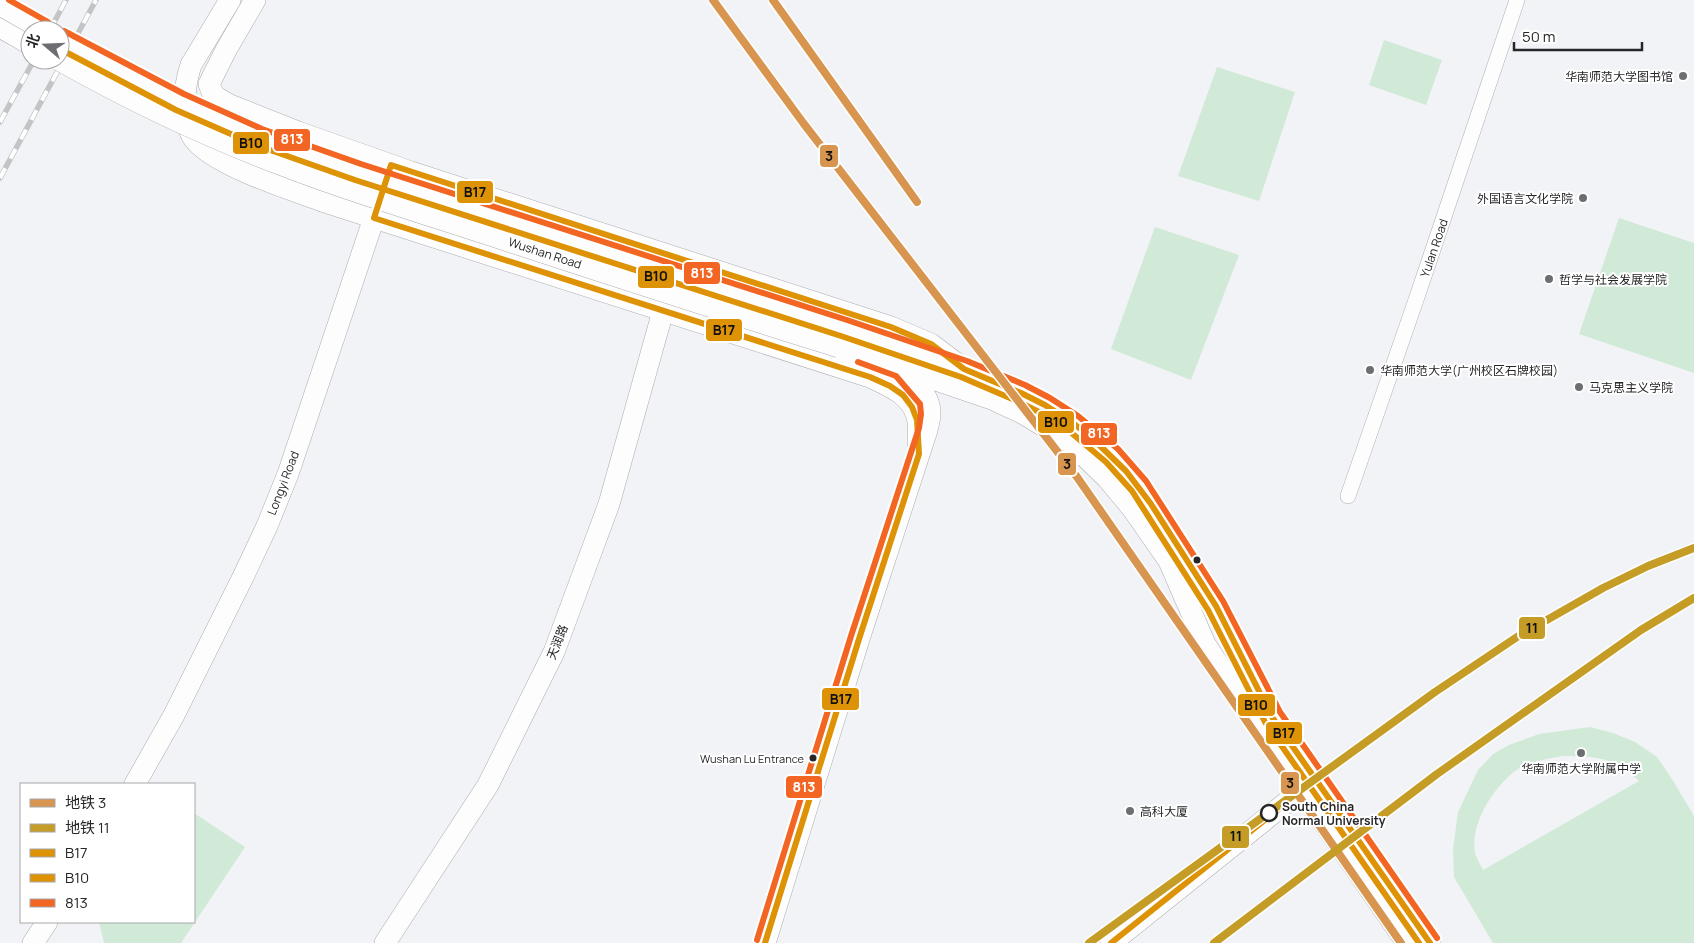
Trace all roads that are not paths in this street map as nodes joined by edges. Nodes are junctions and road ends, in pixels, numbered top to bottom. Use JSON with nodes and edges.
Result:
{"nodes":[{"id":1,"x":230,"y":0,"type":"edge"},
{"id":2,"x":255,"y":0,"type":"edge"},
{"id":3,"x":1517,"y":0,"type":"edge"},
{"id":4,"x":0,"y":5,"type":"edge"},
{"id":5,"x":26,"y":20,"type":"edge"},
{"id":6,"x":0,"y":27,"type":"edge"},
{"id":7,"x":20,"y":38,"type":"edge"},
{"id":8,"x":70,"y":44,"type":"edge"},
{"id":9,"x":70,"y":66,"type":"edge"},
{"id":10,"x":391,"y":165,"type":"junction"},
{"id":11,"x":374,"y":218,"type":"junction"},
{"id":12,"x":662,"y":311,"type":"junction"},
{"id":13,"x":841,"y":338,"type":"junction"},
{"id":14,"x":901,"y":368,"type":"junction"},
{"id":15,"x":964,"y":369,"type":"junction"},
{"id":16,"x":919,"y":454,"type":"junction"},
{"id":17,"x":1348,"y":496,"type":"dead end"},
{"id":18,"x":135,"y":783,"type":"edge"},
{"id":19,"x":1309,"y":785,"type":"junction"},
{"id":20,"x":46,"y":923,"type":"edge"},
{"id":21,"x":33,"y":943,"type":"edge"},
{"id":22,"x":385,"y":943,"type":"edge"},
{"id":23,"x":766,"y":943,"type":"edge"},
{"id":24,"x":1111,"y":943,"type":"edge"},
{"id":25,"x":1407,"y":943,"type":"edge"},
{"id":26,"x":1430,"y":943,"type":"edge"}],
"edges":[{"from":1,"to":11,"type":"main road"},
{"from":2,"to":10,"type":"main road"},
{"from":3,"to":17,"type":"street","name":"Yulan Road"},
{"from":4,"to":5,"type":"main road","bridge":true},
{"from":6,"to":7,"type":"main road"},
{"from":8,"to":13,"type":"main road","name":"Wushan Road","bridge":true},
{"from":9,"to":13,"type":"main road","name":"Wushan Road","bridge":true},
{"from":10,"to":11,"type":"main road","name":"Longyi Road"},
{"from":10,"to":15,"type":"main road"},
{"from":11,"to":12,"type":"main road"},
{"from":11,"to":18,"type":"main road","name":"Longyi Road"},
{"from":12,"to":16,"type":"main road"},
{"from":12,"to":22,"type":"main road","name":"天润路"},
{"from":13,"to":14,"type":"main road","name":"Wushan Road"},
{"from":13,"to":15,"type":"main road","name":"Wushan Road"},
{"from":14,"to":16,"type":"main road"},
{"from":14,"to":19,"type":"main road","name":"Wushan Road"},
{"from":15,"to":19,"type":"main road","name":"Wushan Road"},
{"from":16,"to":23,"type":"main road"},
{"from":19,"to":24,"type":"main road"},
{"from":19,"to":25,"type":"main road","name":"Wushan Road"},
{"from":19,"to":26,"type":"main road","name":"Wushan Road"},
{"from":20,"to":21,"type":"main road"}]}
